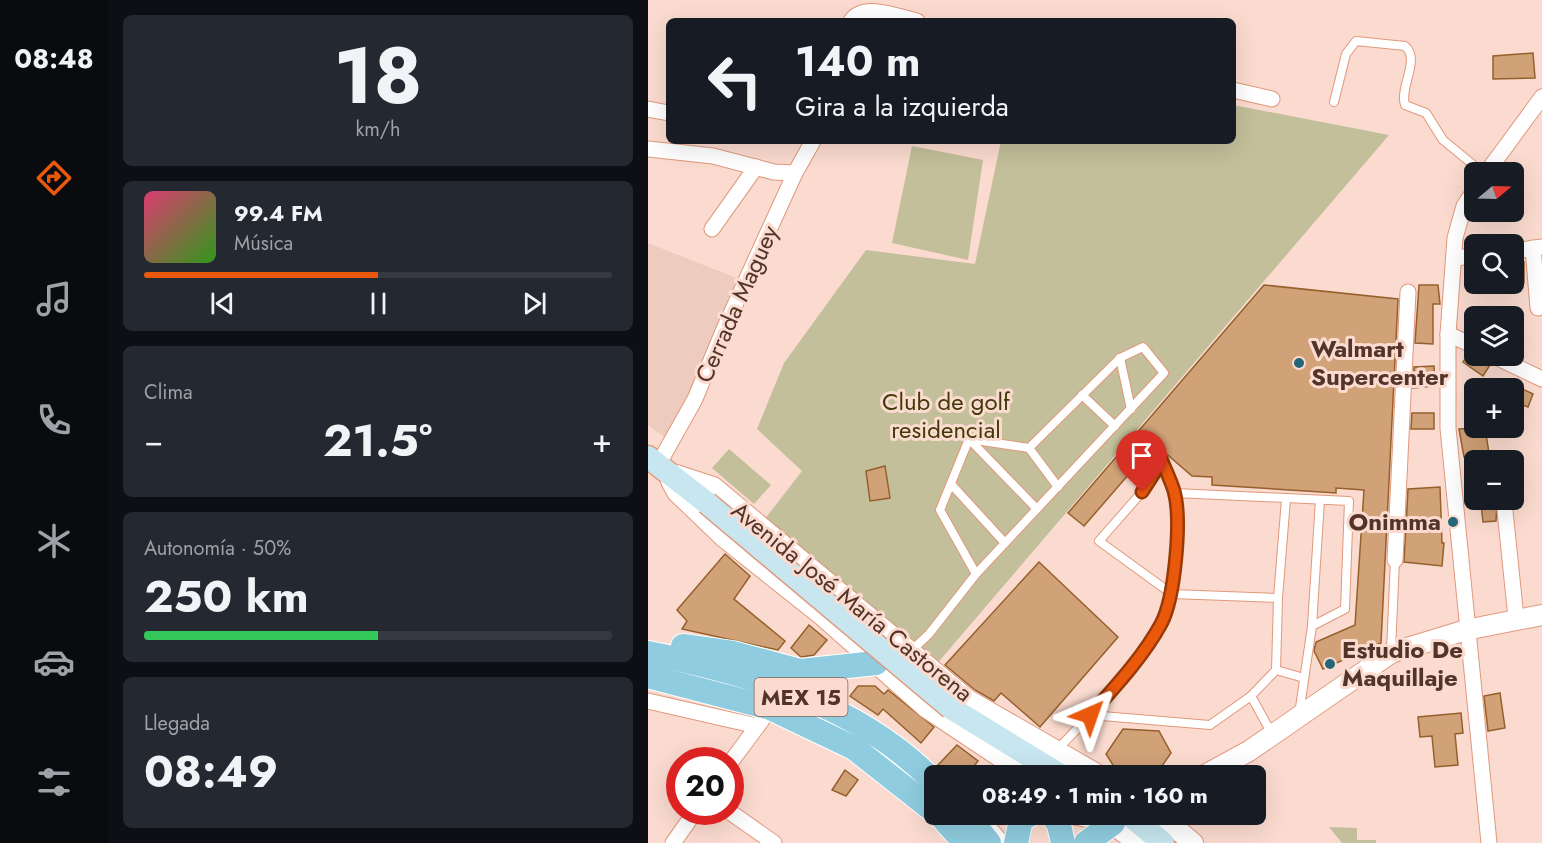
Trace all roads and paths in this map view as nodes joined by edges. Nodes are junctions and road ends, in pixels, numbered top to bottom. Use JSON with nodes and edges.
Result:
{"nodes":[{"id":1,"x":853,"y":18,"type":"edge"},
{"id":2,"x":901,"y":18,"type":"edge"},
{"id":3,"x":1236,"y":91,"type":"edge"},
{"id":4,"x":1542,"y":97,"type":"edge"},
{"id":5,"x":1272,"y":99,"type":"dead end"},
{"id":6,"x":1334,"y":102,"type":"dead end"},
{"id":7,"x":648,"y":109,"type":"edge"},
{"id":8,"x":666,"y":112,"type":"edge"},
{"id":9,"x":811,"y":144,"type":"edge"},
{"id":10,"x":648,"y":149,"type":"edge"},
{"id":11,"x":1470,"y":162,"type":"edge"},
{"id":12,"x":1494,"y":162,"type":"edge"},
{"id":13,"x":756,"y":167,"type":"junction"},
{"id":14,"x":795,"y":174,"type":"junction"},
{"id":15,"x":1464,"y":206,"type":"edge"},
{"id":16,"x":712,"y":229,"type":"dead end"},
{"id":17,"x":1538,"y":248,"type":"edge"},
{"id":18,"x":1464,"y":257,"type":"edge"},
{"id":19,"x":1454,"y":258,"type":"junction"},
{"id":20,"x":1408,"y":292,"type":"dead end"},
{"id":21,"x":1538,"y":308,"type":"dead end"},
{"id":22,"x":1448,"y":334,"type":"junction"},
{"id":23,"x":1464,"y":341,"type":"edge"},
{"id":24,"x":1120,"y":358,"type":"junction"},
{"id":25,"x":1515,"y":366,"type":"edge"},
{"id":26,"x":1542,"y":379,"type":"edge"},
{"id":27,"x":1082,"y":395,"type":"junction"},
{"id":28,"x":1131,"y":409,"type":"junction"},
{"id":29,"x":1115,"y":426,"type":"junction"},
{"id":30,"x":969,"y":439,"type":"junction"},
{"id":31,"x":1029,"y":448,"type":"junction"},
{"id":32,"x":657,"y":465,"type":"edge"},
{"id":33,"x":951,"y":484,"type":"junction"},
{"id":34,"x":1058,"y":487,"type":"junction"},
{"id":35,"x":1175,"y":492,"type":"junction"},
{"id":36,"x":1286,"y":499,"type":"junction"},
{"id":37,"x":1320,"y":500,"type":"junction"},
{"id":38,"x":1037,"y":509,"type":"junction"},
{"id":39,"x":1505,"y":511,"type":"dead end"},
{"id":40,"x":1005,"y":543,"type":"junction"},
{"id":41,"x":1395,"y":560,"type":"joint"},
{"id":42,"x":976,"y":574,"type":"junction"},
{"id":43,"x":1172,"y":594,"type":"junction"},
{"id":44,"x":1278,"y":598,"type":"junction"},
{"id":45,"x":1542,"y":615,"type":"edge"},
{"id":46,"x":1516,"y":618,"type":"junction"},
{"id":47,"x":1312,"y":626,"type":"junction"},
{"id":48,"x":1466,"y":630,"type":"junction"},
{"id":49,"x":648,"y":643,"type":"edge"},
{"id":50,"x":648,"y":653,"type":"edge"},
{"id":51,"x":910,"y":653,"type":"junction"},
{"id":52,"x":1390,"y":653,"type":"junction"},
{"id":53,"x":876,"y":663,"type":"junction"},
{"id":54,"x":1276,"y":670,"type":"junction"},
{"id":55,"x":648,"y":676,"type":"edge"},
{"id":56,"x":1304,"y":678,"type":"junction"},
{"id":57,"x":1251,"y":696,"type":"junction"},
{"id":58,"x":648,"y":701,"type":"edge"},
{"id":59,"x":1090,"y":715,"type":"junction"},
{"id":60,"x":1299,"y":716,"type":"junction"},
{"id":61,"x":764,"y":717,"type":"junction"},
{"id":62,"x":1273,"y":735,"type":"junction"},
{"id":63,"x":742,"y":747,"type":"edge"},
{"id":64,"x":1057,"y":750,"type":"junction"},
{"id":65,"x":1004,"y":765,"type":"edge"},
{"id":66,"x":1044,"y":765,"type":"edge"},
{"id":67,"x":1082,"y":765,"type":"edge"},
{"id":68,"x":1224,"y":765,"type":"edge"},
{"id":69,"x":924,"y":771,"type":"edge"},
{"id":70,"x":924,"y":799,"type":"edge"},
{"id":71,"x":744,"y":822,"type":"edge"},
{"id":72,"x":686,"y":825,"type":"edge"},
{"id":73,"x":948,"y":825,"type":"edge"},
{"id":74,"x":953,"y":825,"type":"edge"},
{"id":75,"x":961,"y":825,"type":"edge"},
{"id":76,"x":1059,"y":825,"type":"edge"},
{"id":77,"x":1107,"y":825,"type":"edge"},
{"id":78,"x":1123,"y":825,"type":"edge"},
{"id":79,"x":1131,"y":825,"type":"edge"},
{"id":80,"x":1172,"y":825,"type":"edge"},
{"id":81,"x":673,"y":843,"type":"edge"},
{"id":82,"x":774,"y":843,"type":"edge"},
{"id":83,"x":951,"y":843,"type":"edge"},
{"id":84,"x":965,"y":843,"type":"edge"},
{"id":85,"x":989,"y":843,"type":"edge"},
{"id":86,"x":1063,"y":843,"type":"edge"},
{"id":87,"x":1086,"y":843,"type":"edge"},
{"id":88,"x":1138,"y":843,"type":"edge"},
{"id":89,"x":1163,"y":843,"type":"edge"},
{"id":90,"x":1193,"y":843,"type":"edge"},
{"id":91,"x":1489,"y":843,"type":"edge"}],
"edges":[{"from":1,"to":2,"type":"street"},
{"from":3,"to":5,"type":"street"},
{"from":4,"to":12,"type":"street"},
{"from":6,"to":11,"type":"lane"},
{"from":7,"to":8,"type":"street"},
{"from":9,"to":14,"type":"street","name":"Cerrada Maguey"},
{"from":10,"to":13,"type":"street"},
{"from":13,"to":14,"type":"street"},
{"from":13,"to":16,"type":"street"},
{"from":14,"to":32,"type":"street","name":"Cerrada Maguey"},
{"from":15,"to":19,"type":"street"},
{"from":17,"to":21,"type":"street"},
{"from":18,"to":19,"type":"street"},
{"from":19,"to":22,"type":"street"},
{"from":20,"to":41,"type":"street"},
{"from":22,"to":23,"type":"street"},
{"from":22,"to":48,"type":"street"},
{"from":24,"to":27,"type":"lane"},
{"from":24,"to":28,"type":"lane"},
{"from":24,"to":28,"type":"lane"},
{"from":25,"to":26,"type":"street"},
{"from":27,"to":29,"type":"lane"},
{"from":27,"to":31,"type":"lane"},
{"from":28,"to":29,"type":"lane"},
{"from":29,"to":34,"type":"lane"},
{"from":30,"to":31,"type":"lane"},
{"from":30,"to":33,"type":"lane"},
{"from":30,"to":38,"type":"lane"},
{"from":31,"to":34,"type":"lane"},
{"from":32,"to":51,"type":"street","name":"Avenida José María Castorena"},
{"from":32,"to":53,"type":"street","name":"Avenida José María Castorena"},
{"from":32,"to":66,"type":"main road","name":"Avenida José María Castorena","bridge":true},
{"from":33,"to":40,"type":"lane"},
{"from":33,"to":42,"type":"lane"},
{"from":34,"to":38,"type":"lane"},
{"from":35,"to":36,"type":"lane"},
{"from":35,"to":43,"type":"lane"},
{"from":35,"to":43,"type":"lane"},
{"from":36,"to":37,"type":"lane"},
{"from":36,"to":44,"type":"lane"},
{"from":37,"to":47,"type":"lane"},
{"from":37,"to":47,"type":"lane"},
{"from":38,"to":40,"type":"lane"},
{"from":39,"to":46,"type":"street"},
{"from":40,"to":42,"type":"lane"},
{"from":41,"to":52,"type":"lane"},
{"from":42,"to":51,"type":"lane"},
{"from":43,"to":44,"type":"lane"},
{"from":43,"to":59,"type":"lane"},
{"from":44,"to":54,"type":"lane"},
{"from":45,"to":46,"type":"street"},
{"from":46,"to":48,"type":"street"},
{"from":47,"to":56,"type":"lane"},
{"from":48,"to":52,"type":"street"},
{"from":48,"to":91,"type":"street"},
{"from":49,"to":53,"type":"main road"},
{"from":50,"to":69,"type":"main road","number":"MEX 15"},
{"from":51,"to":53,"type":"lane"},
{"from":51,"to":64,"type":"street","name":"Avenida José María Castorena"},
{"from":52,"to":60,"type":"street"},
{"from":53,"to":65,"type":"street","name":"Avenida José María Castorena"},
{"from":54,"to":56,"type":"lane"},
{"from":54,"to":57,"type":"lane"},
{"from":55,"to":61,"type":"main road","number":"MEX 15"},
{"from":56,"to":60,"type":"lane"},
{"from":57,"to":59,"type":"lane"},
{"from":57,"to":62,"type":"lane"},
{"from":58,"to":61,"type":"street"},
{"from":59,"to":64,"type":"lane"},
{"from":60,"to":62,"type":"street"},
{"from":61,"to":63,"type":"street"},
{"from":61,"to":70,"type":"main road","number":"MEX 15"},
{"from":62,"to":68,"type":"street"},
{"from":64,"to":67,"type":"street","name":"Avenida José María Castorena"},
{"from":71,"to":82,"type":"street"},
{"from":72,"to":81,"type":"street"},
{"from":73,"to":83,"type":"lane"},
{"from":74,"to":84,"type":"main road","number":"MEX 15"},
{"from":75,"to":85,"type":"main road","number":"MEX 15"},
{"from":76,"to":86,"type":"main road"},
{"from":77,"to":87,"type":"main road"},
{"from":78,"to":88,"type":"street"},
{"from":79,"to":89,"type":"main road"},
{"from":80,"to":90,"type":"street"}]}
